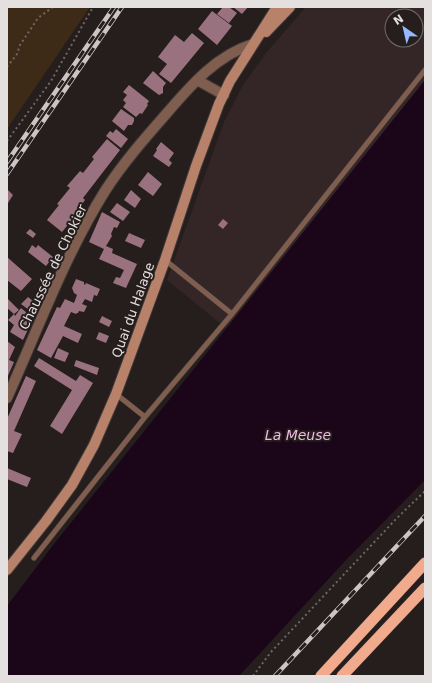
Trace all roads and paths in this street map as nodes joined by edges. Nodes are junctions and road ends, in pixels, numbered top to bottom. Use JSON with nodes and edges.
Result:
{"nodes":[{"id":1,"x":53,"y":7,"type":"edge"},
{"id":2,"x":93,"y":7,"type":"edge"},
{"id":3,"x":277,"y":7,"type":"edge"},
{"id":4,"x":290,"y":7,"type":"edge"},
{"id":5,"x":253,"y":44,"type":"junction"},
{"id":6,"x":7,"y":67,"type":"edge"},
{"id":7,"x":425,"y":70,"type":"edge"},
{"id":8,"x":197,"y":80,"type":"junction"},
{"id":9,"x":224,"y":95,"type":"junction"},
{"id":10,"x":7,"y":141,"type":"edge"},
{"id":11,"x":165,"y":260,"type":"junction"},
{"id":12,"x":232,"y":314,"type":"junction"},
{"id":13,"x":116,"y":394,"type":"junction"},
{"id":14,"x":7,"y":398,"type":"edge"},
{"id":15,"x":145,"y":417,"type":"junction"},
{"id":16,"x":425,"y":492,"type":"edge"},
{"id":17,"x":34,"y":558,"type":"dead end"},
{"id":18,"x":425,"y":563,"type":"edge"},
{"id":19,"x":7,"y":570,"type":"edge"},
{"id":20,"x":425,"y":588,"type":"edge"},
{"id":21,"x":253,"y":676,"type":"edge"},
{"id":22,"x":321,"y":676,"type":"edge"},
{"id":23,"x":342,"y":676,"type":"edge"}],
"edges":[{"from":1,"to":6,"type":"path"},
{"from":2,"to":10,"type":"path"},
{"from":3,"to":5,"type":"main road","name":"Quai du Halage"},
{"from":4,"to":5,"type":"main road","name":"Quai du Halage"},
{"from":5,"to":8,"type":"street","name":"Chaussée de Chokier"},
{"from":5,"to":9,"type":"main road","name":"Quai du Halage"},
{"from":7,"to":12,"type":"lane"},
{"from":8,"to":9,"type":"street"},
{"from":8,"to":14,"type":"street","name":"Chaussée de Chokier"},
{"from":9,"to":11,"type":"main road","name":"Quai du Halage"},
{"from":11,"to":12,"type":"lane"},
{"from":11,"to":13,"type":"main road","name":"Quai du Halage"},
{"from":12,"to":15,"type":"lane"},
{"from":13,"to":15,"type":"lane"},
{"from":13,"to":19,"type":"main road","name":"Quai du Halage"},
{"from":15,"to":17,"type":"lane"},
{"from":16,"to":21,"type":"path"},
{"from":18,"to":22,"type":"highway"},
{"from":20,"to":23,"type":"highway"}]}
